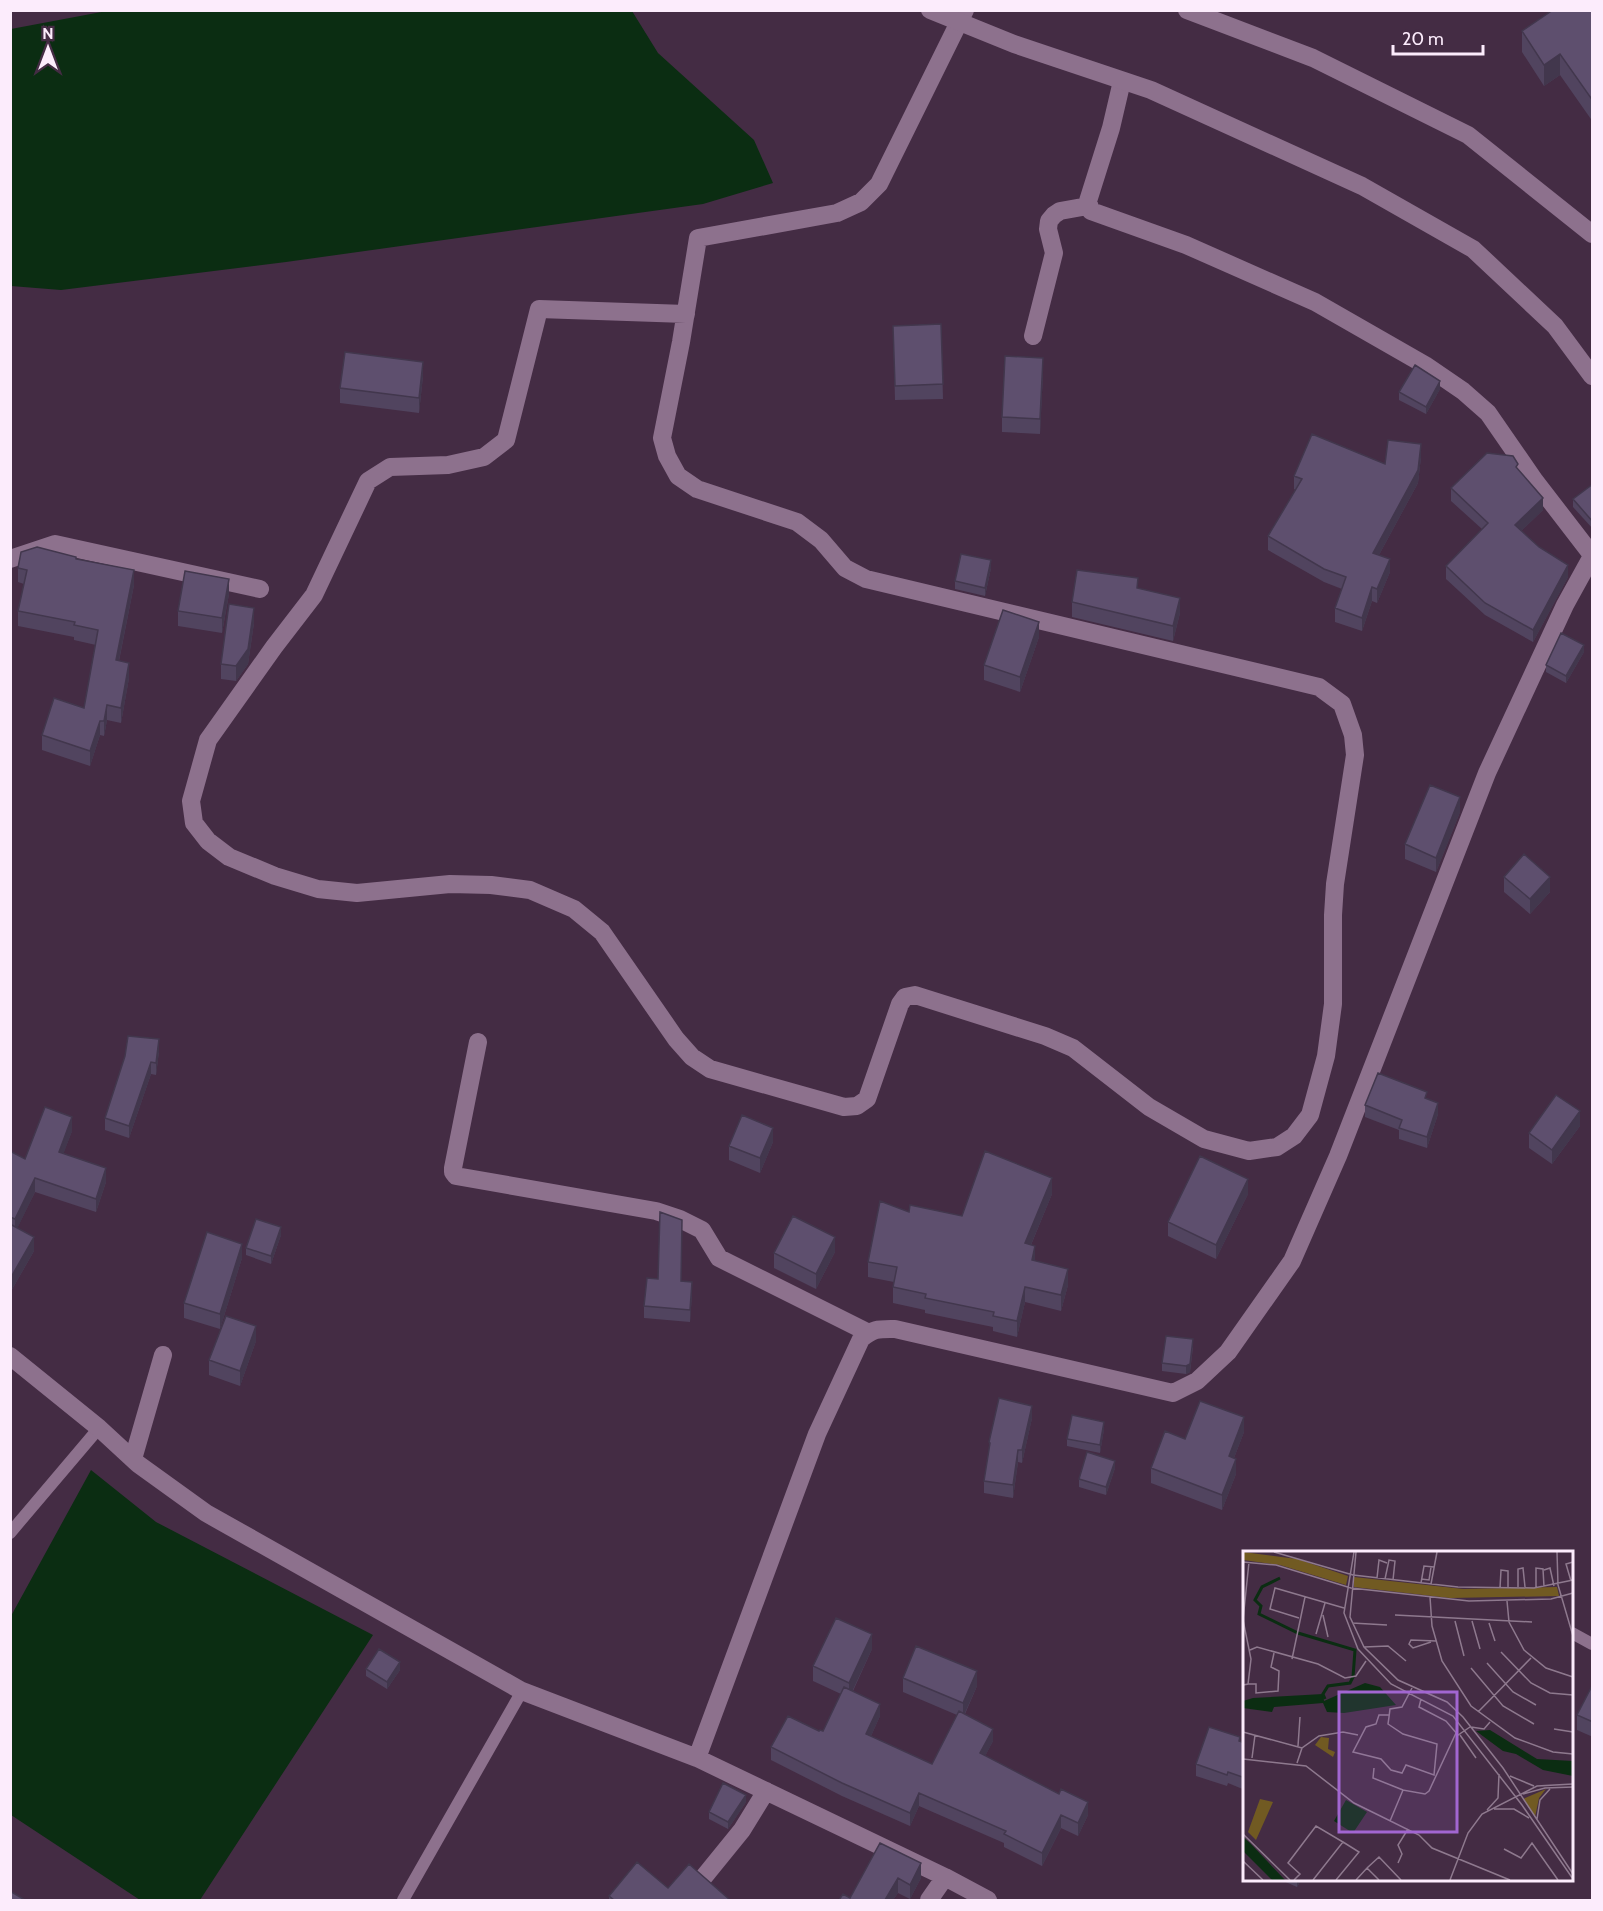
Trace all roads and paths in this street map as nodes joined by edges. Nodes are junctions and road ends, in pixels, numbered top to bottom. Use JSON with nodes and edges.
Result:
{"nodes":[{"id":1,"x":930,"y":10,"type":"edge"},
{"id":2,"x":1187,"y":10,"type":"edge"},
{"id":3,"x":962,"y":17,"type":"edge"},
{"id":4,"x":1122,"y":81,"type":"junction"},
{"id":5,"x":1088,"y":207,"type":"junction"},
{"id":6,"x":1593,"y":234,"type":"edge"},
{"id":7,"x":686,"y":314,"type":"junction"},
{"id":8,"x":1033,"y":336,"type":"dead end"},
{"id":9,"x":1593,"y":376,"type":"edge"},
{"id":10,"x":1593,"y":555,"type":"edge"},
{"id":11,"x":10,"y":559,"type":"edge"},
{"id":12,"x":260,"y":589,"type":"dead end"},
{"id":13,"x":478,"y":1042,"type":"dead end"},
{"id":14,"x":869,"y":1333,"type":"junction"},
{"id":15,"x":163,"y":1355,"type":"dead end"},
{"id":16,"x":10,"y":1356,"type":"edge"},
{"id":17,"x":99,"y":1428,"type":"junction"},
{"id":18,"x":133,"y":1459,"type":"junction"},
{"id":19,"x":10,"y":1533,"type":"edge"},
{"id":20,"x":1573,"y":1634,"type":"edge"},
{"id":21,"x":1593,"y":1644,"type":"edge"},
{"id":22,"x":522,"y":1691,"type":"junction"},
{"id":23,"x":697,"y":1758,"type":"junction"},
{"id":24,"x":766,"y":1791,"type":"junction"},
{"id":25,"x":945,"y":1877,"type":"junction"},
{"id":26,"x":703,"y":1878,"type":"edge"},
{"id":27,"x":403,"y":1900,"type":"edge"},
{"id":28,"x":929,"y":1900,"type":"edge"},
{"id":29,"x":988,"y":1900,"type":"edge"}],
"edges":[{"from":1,"to":3,"type":"street"},
{"from":2,"to":6,"type":"street"},
{"from":3,"to":4,"type":"street"},
{"from":3,"to":7,"type":"street"},
{"from":4,"to":5,"type":"street"},
{"from":4,"to":9,"type":"street"},
{"from":5,"to":8,"type":"street"},
{"from":5,"to":10,"type":"street"},
{"from":7,"to":7,"type":"street"},
{"from":10,"to":14,"type":"street"},
{"from":11,"to":12,"type":"street"},
{"from":13,"to":14,"type":"street"},
{"from":14,"to":23,"type":"street"},
{"from":15,"to":18,"type":"street"},
{"from":16,"to":17,"type":"street"},
{"from":17,"to":18,"type":"street"},
{"from":17,"to":19,"type":"lane"},
{"from":18,"to":22,"type":"street"},
{"from":20,"to":21,"type":"lane"},
{"from":22,"to":23,"type":"street"},
{"from":22,"to":27,"type":"lane"},
{"from":23,"to":24,"type":"street"},
{"from":24,"to":25,"type":"street"},
{"from":24,"to":26,"type":"street"},
{"from":25,"to":28,"type":"street"},
{"from":25,"to":29,"type":"street"}]}
